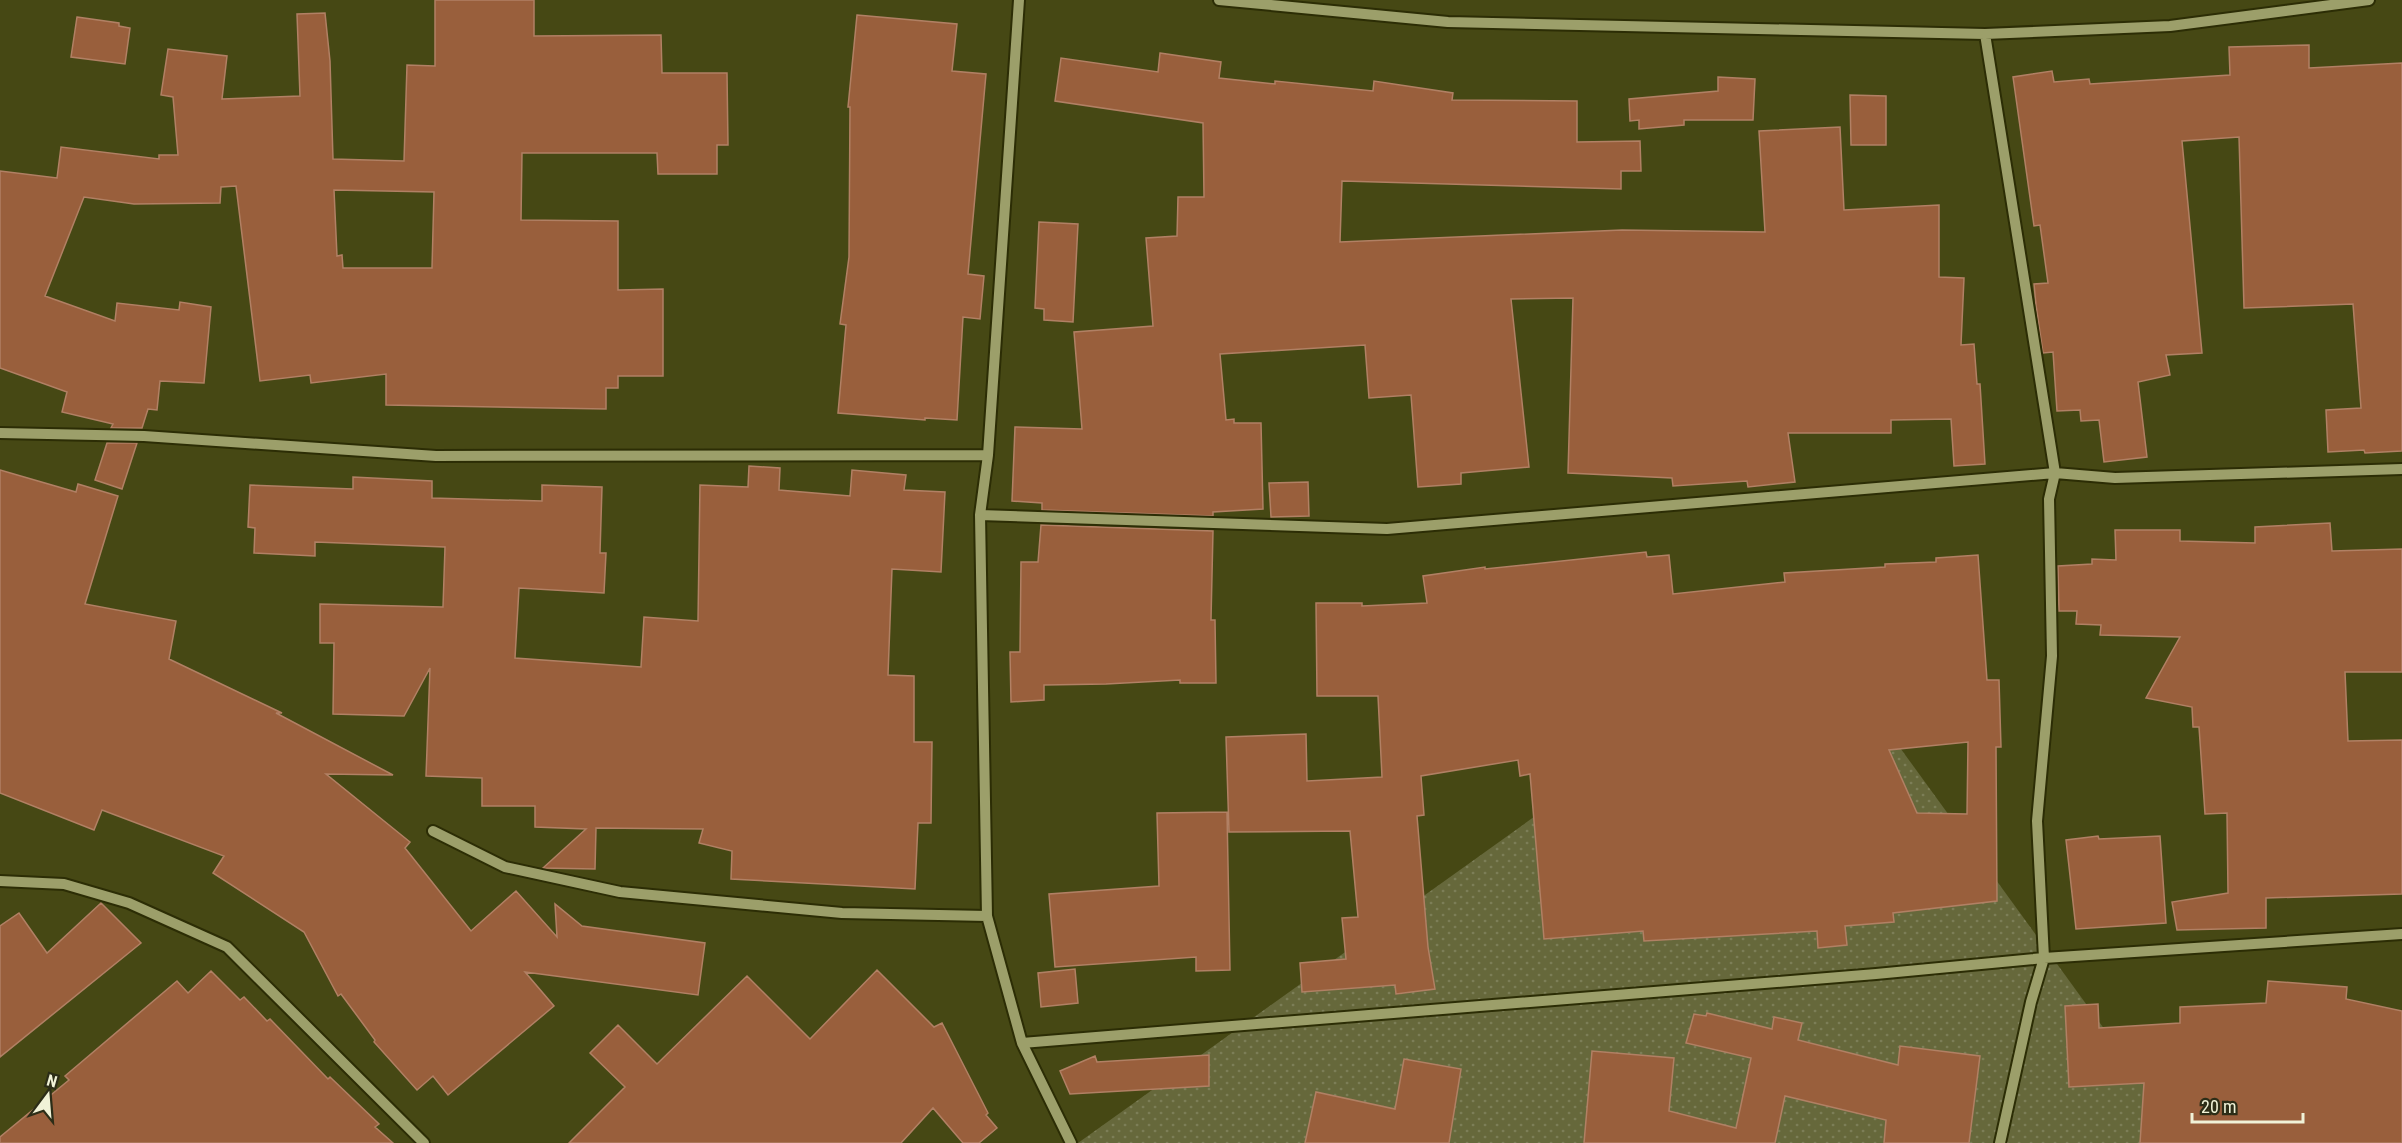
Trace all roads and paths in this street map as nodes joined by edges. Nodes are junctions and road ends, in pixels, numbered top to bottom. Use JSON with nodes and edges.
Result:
{"nodes":[{"id":1,"x":1019,"y":0,"type":"edge"},
{"id":2,"x":1219,"y":0,"type":"edge"},
{"id":3,"x":2369,"y":0,"type":"edge"},
{"id":4,"x":1985,"y":34,"type":"junction"},
{"id":5,"x":0,"y":433,"type":"edge"},
{"id":6,"x":988,"y":455,"type":"junction"},
{"id":7,"x":2402,"y":469,"type":"edge"},
{"id":8,"x":2055,"y":473,"type":"junction"},
{"id":9,"x":980,"y":515,"type":"junction"},
{"id":10,"x":433,"y":831,"type":"dead end"},
{"id":11,"x":0,"y":881,"type":"edge"},
{"id":12,"x":987,"y":916,"type":"junction"},
{"id":13,"x":2402,"y":934,"type":"edge"},
{"id":14,"x":2044,"y":958,"type":"junction"},
{"id":15,"x":1022,"y":1043,"type":"junction"},
{"id":16,"x":424,"y":1143,"type":"edge"},
{"id":17,"x":1071,"y":1143,"type":"edge"},
{"id":18,"x":2000,"y":1143,"type":"edge"}],
"edges":[{"from":1,"to":6,"type":"street"},
{"from":2,"to":4,"type":"street"},
{"from":3,"to":4,"type":"street"},
{"from":4,"to":8,"type":"street"},
{"from":5,"to":6,"type":"street"},
{"from":6,"to":9,"type":"street"},
{"from":7,"to":8,"type":"street"},
{"from":8,"to":9,"type":"street"},
{"from":8,"to":14,"type":"street"},
{"from":9,"to":12,"type":"street"},
{"from":10,"to":12,"type":"street"},
{"from":11,"to":16,"type":"street"},
{"from":12,"to":15,"type":"street"},
{"from":13,"to":14,"type":"street"},
{"from":14,"to":15,"type":"street"},
{"from":14,"to":18,"type":"street"},
{"from":15,"to":17,"type":"street"}]}
